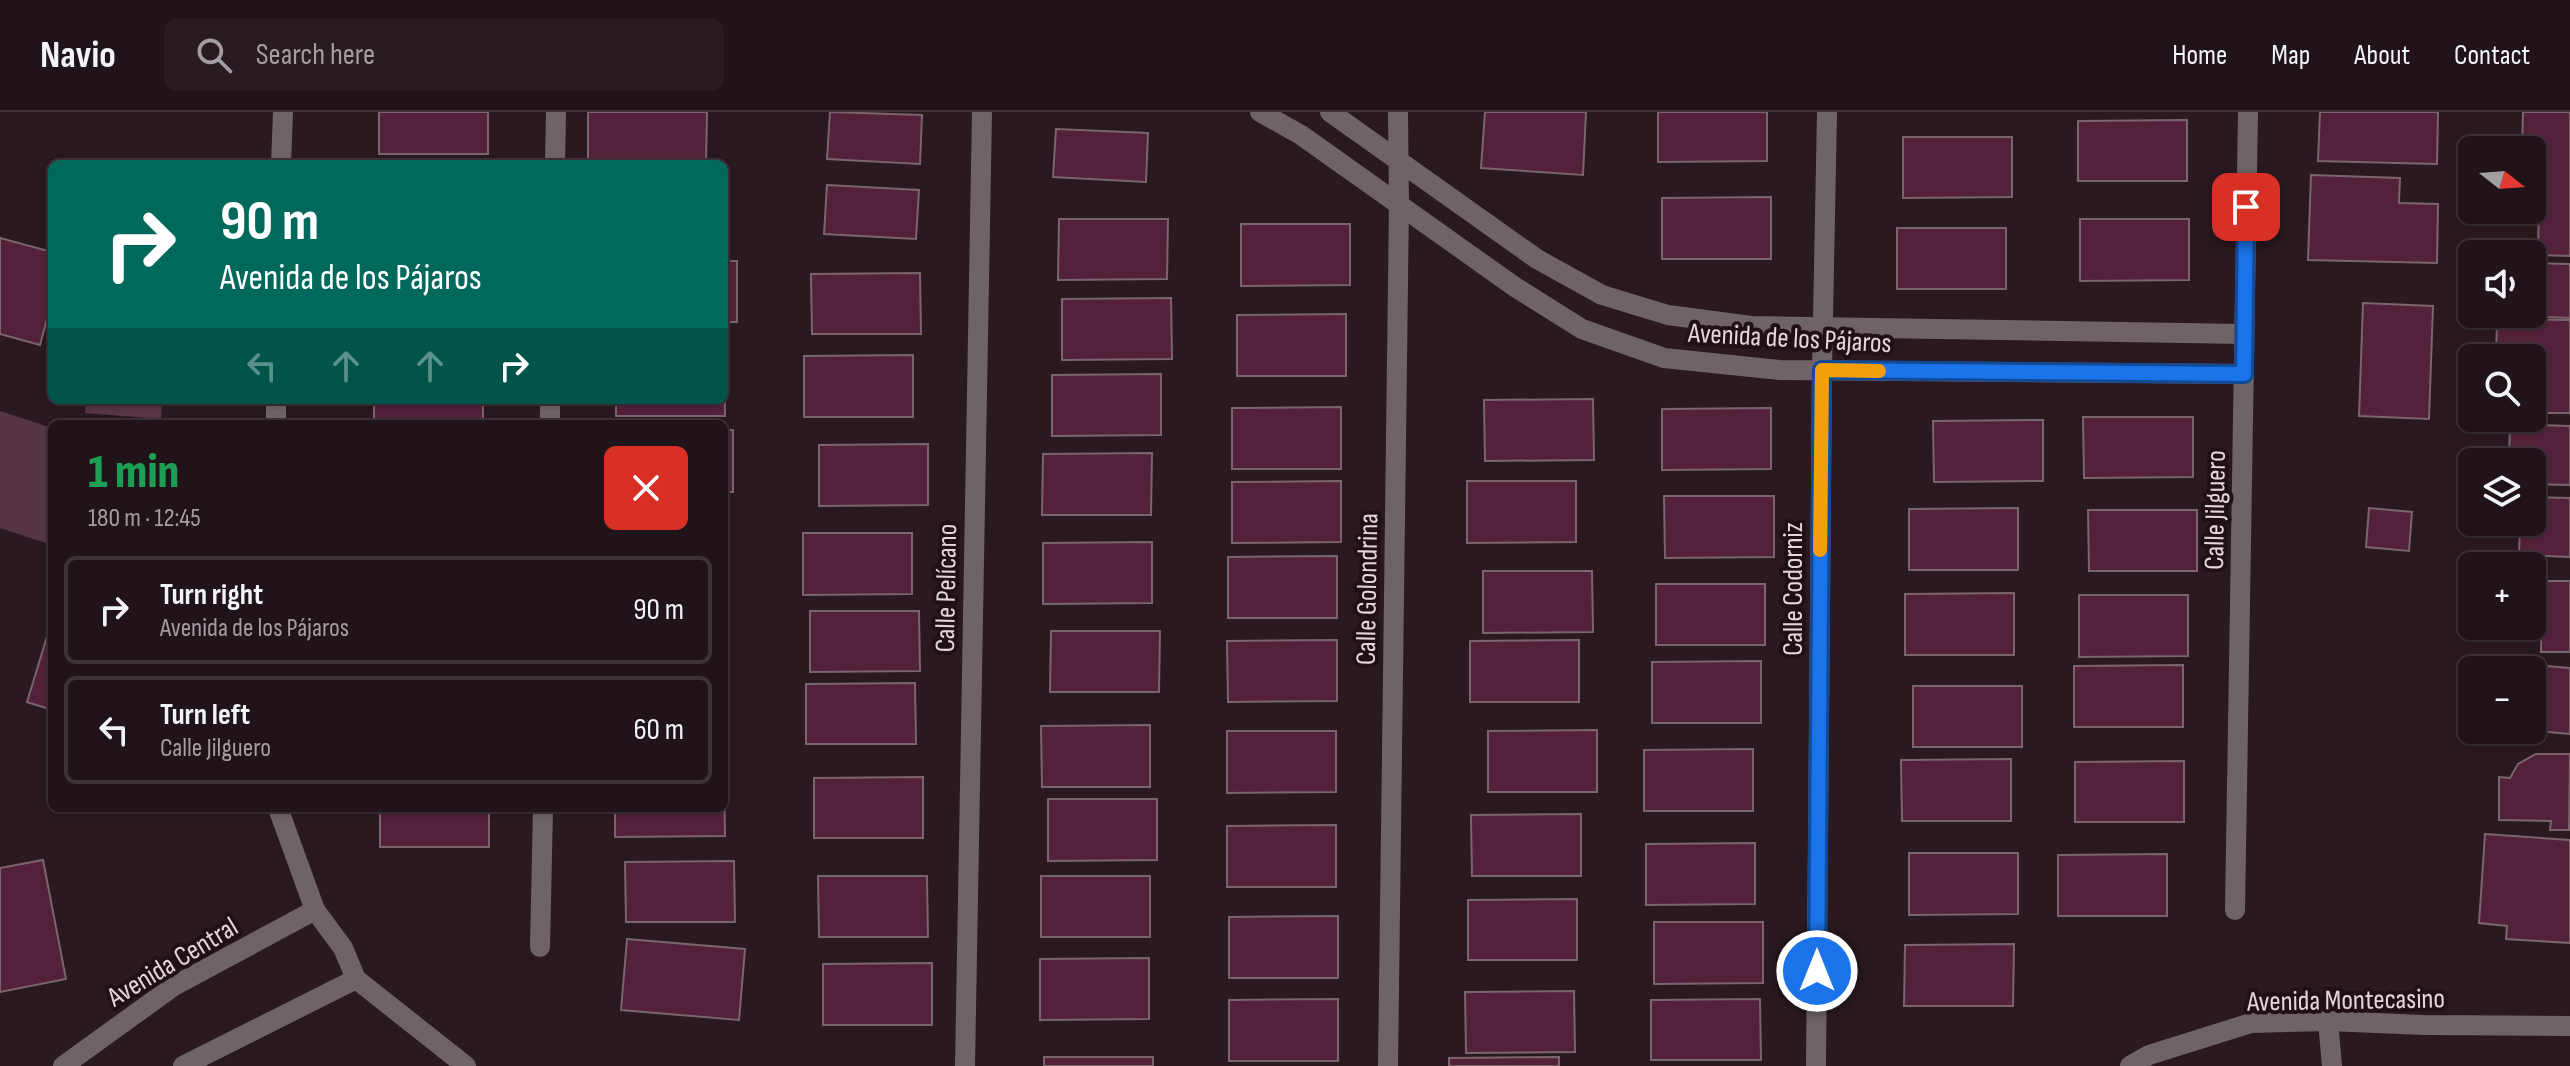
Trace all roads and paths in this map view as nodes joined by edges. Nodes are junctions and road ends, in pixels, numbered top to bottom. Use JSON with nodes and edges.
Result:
{"nodes":[{"id":1,"x":283,"y":112,"type":"edge"},
{"id":2,"x":556,"y":112,"type":"edge"},
{"id":3,"x":982,"y":112,"type":"edge"},
{"id":4,"x":1260,"y":112,"type":"edge"},
{"id":5,"x":1330,"y":112,"type":"edge"},
{"id":6,"x":1398,"y":112,"type":"edge"},
{"id":7,"x":1827,"y":112,"type":"edge"},
{"id":8,"x":2248,"y":112,"type":"edge"},
{"id":9,"x":1397,"y":159,"type":"junction"},
{"id":10,"x":281,"y":160,"type":"edge"},
{"id":11,"x":555,"y":160,"type":"edge"},
{"id":12,"x":1399,"y":204,"type":"junction"},
{"id":13,"x":1823,"y":328,"type":"junction"},
{"id":14,"x":2244,"y":334,"type":"junction"},
{"id":15,"x":1822,"y":370,"type":"junction"},
{"id":16,"x":2244,"y":374,"type":"junction"},
{"id":17,"x":279,"y":812,"type":"edge"},
{"id":18,"x":543,"y":812,"type":"edge"},
{"id":19,"x":315,"y":910,"type":"junction"},
{"id":20,"x":2235,"y":910,"type":"dead end"},
{"id":21,"x":540,"y":947,"type":"dead end"},
{"id":22,"x":356,"y":979,"type":"junction"},
{"id":23,"x":2328,"y":1021,"type":"junction"},
{"id":24,"x":2570,"y":1026,"type":"edge"},
{"id":25,"x":63,"y":1066,"type":"edge"},
{"id":26,"x":183,"y":1066,"type":"edge"},
{"id":27,"x":466,"y":1066,"type":"edge"},
{"id":28,"x":965,"y":1066,"type":"edge"},
{"id":29,"x":1388,"y":1066,"type":"edge"},
{"id":30,"x":1816,"y":1066,"type":"edge"},
{"id":31,"x":2130,"y":1066,"type":"edge"},
{"id":32,"x":2332,"y":1066,"type":"edge"}],
"edges":[{"from":1,"to":10,"type":"street"},
{"from":2,"to":11,"type":"street"},
{"from":3,"to":28,"type":"street","name":"Calle Pelícano"},
{"from":4,"to":12,"type":"street","name":"Avenida de los Pájaros"},
{"from":5,"to":9,"type":"street","name":"Avenida de los Pájaros"},
{"from":6,"to":9,"type":"street","name":"Calle Golondrina"},
{"from":7,"to":13,"type":"street","name":"Calle Codorniz"},
{"from":8,"to":14,"type":"street","name":"Calle Jilguero"},
{"from":9,"to":12,"type":"street","name":"Calle Golondrina"},
{"from":9,"to":13,"type":"street","name":"Avenida de los Pájaros"},
{"from":12,"to":15,"type":"street","name":"Avenida de los Pájaros"},
{"from":12,"to":29,"type":"street","name":"Calle Golondrina"},
{"from":13,"to":14,"type":"street","name":"Avenida de los Pájaros"},
{"from":13,"to":15,"type":"street","name":"Calle Codorniz"},
{"from":14,"to":16,"type":"street","name":"Calle Jilguero"},
{"from":15,"to":16,"type":"street","name":"Avenida de los Pájaros"},
{"from":15,"to":30,"type":"street","name":"Calle Codorniz"},
{"from":16,"to":20,"type":"street","name":"Calle Jilguero"},
{"from":17,"to":19,"type":"street"},
{"from":18,"to":21,"type":"street"},
{"from":19,"to":22,"type":"street"},
{"from":19,"to":25,"type":"street","name":"Avenida Central"},
{"from":22,"to":26,"type":"street"},
{"from":22,"to":27,"type":"street"},
{"from":23,"to":24,"type":"street","name":"Avenida Montecasino"},
{"from":23,"to":31,"type":"street","name":"Avenida Montecasino"},
{"from":23,"to":32,"type":"street"}]}
